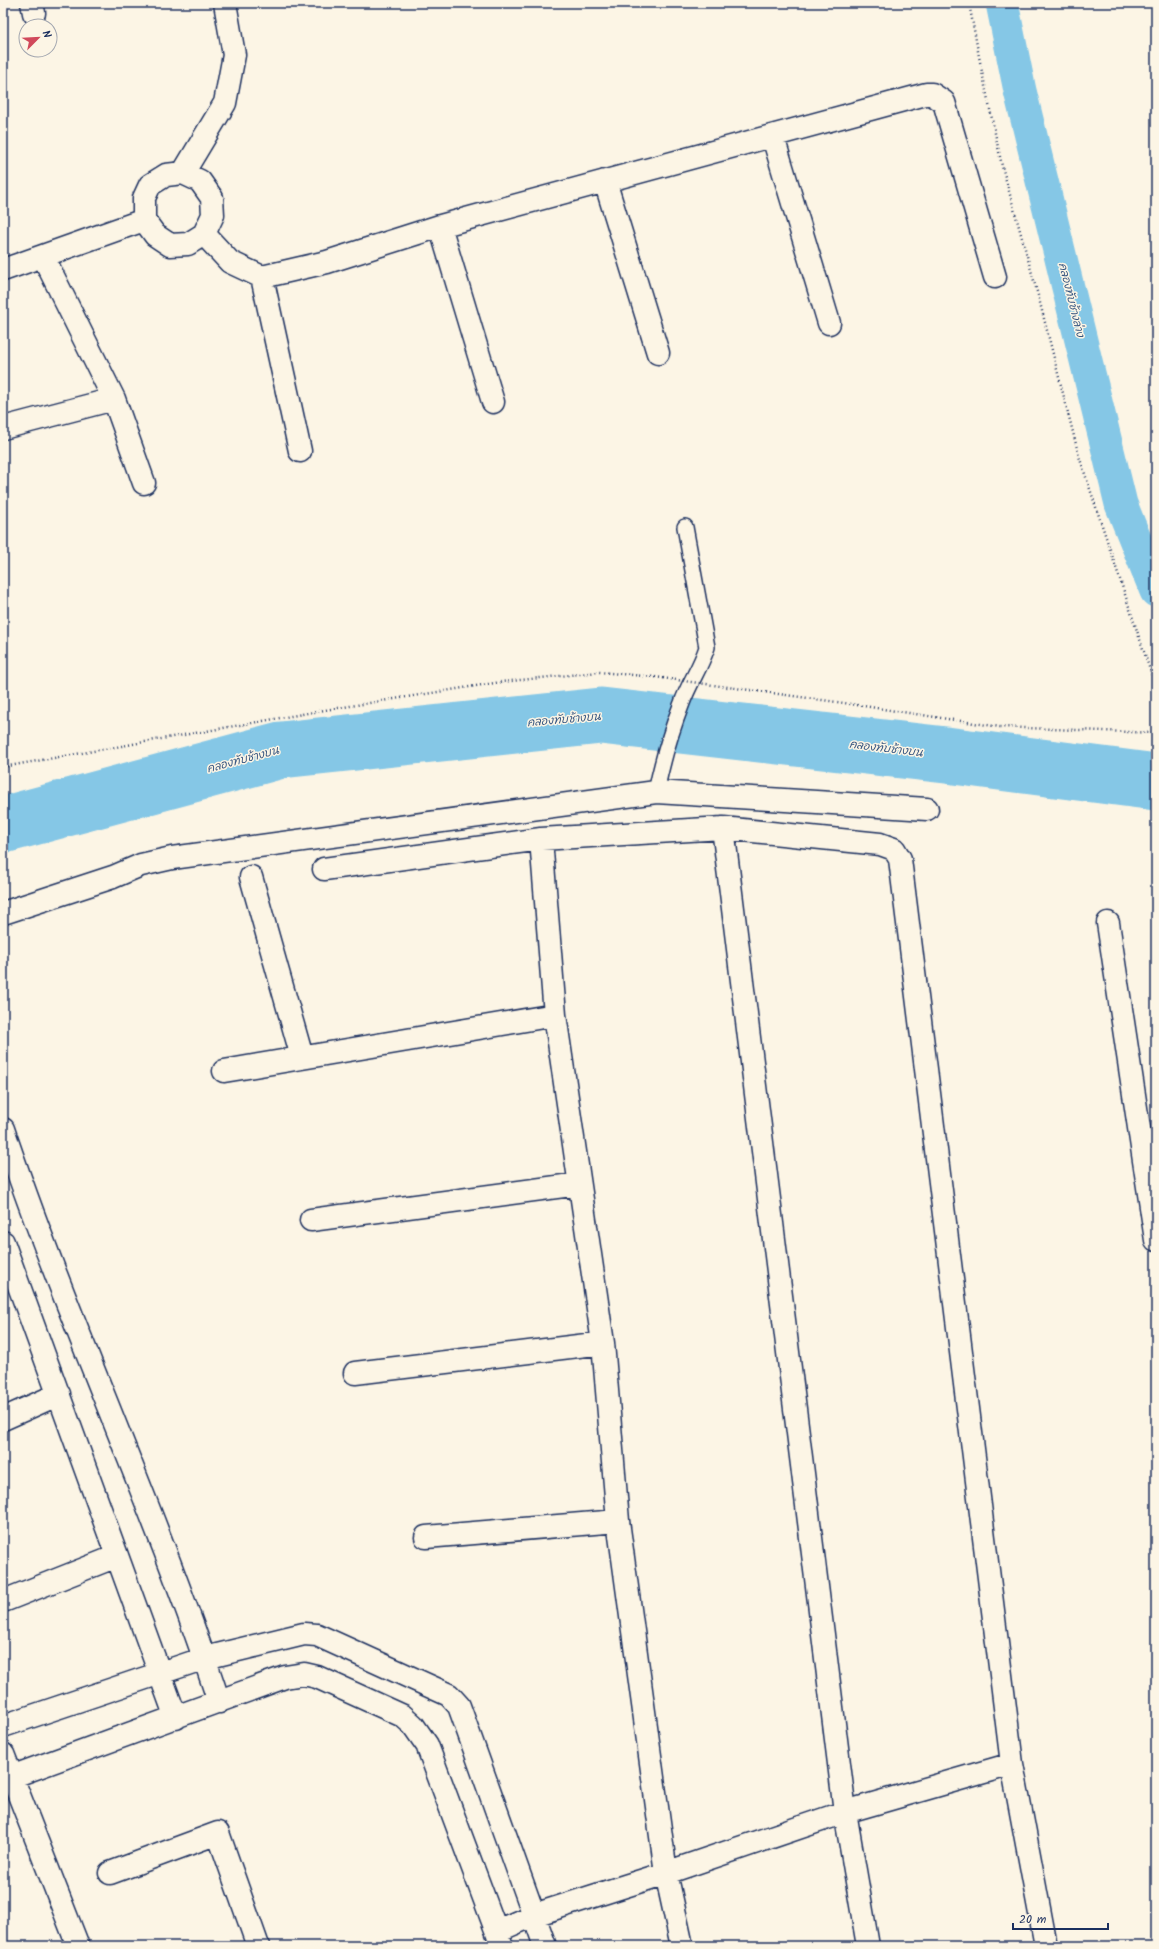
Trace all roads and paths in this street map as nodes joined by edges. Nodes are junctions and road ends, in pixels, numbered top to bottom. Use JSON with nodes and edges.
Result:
{"nodes":[{"id":1,"x":225,"y":3,"type":"edge"},
{"id":2,"x":970,"y":3,"type":"edge"},
{"id":3,"x":772,"y":137,"type":"junction"},
{"id":4,"x":183,"y":172,"type":"junction"},
{"id":5,"x":606,"y":181,"type":"junction"},
{"id":6,"x":144,"y":220,"type":"junction"},
{"id":7,"x":440,"y":226,"type":"junction"},
{"id":8,"x":204,"y":234,"type":"junction"},
{"id":9,"x":43,"y":256,"type":"junction"},
{"id":10,"x":3,"y":270,"type":"edge"},
{"id":11,"x":995,"y":277,"type":"dead end"},
{"id":12,"x":262,"y":278,"type":"junction"},
{"id":13,"x":829,"y":323,"type":"dead end"},
{"id":14,"x":658,"y":354,"type":"dead end"},
{"id":15,"x":114,"y":399,"type":"junction"},
{"id":16,"x":493,"y":402,"type":"dead end"},
{"id":17,"x":3,"y":428,"type":"edge"},
{"id":18,"x":300,"y":452,"type":"dead end"},
{"id":19,"x":144,"y":483,"type":"dead end"},
{"id":20,"x":686,"y":527,"type":"dead end"},
{"id":21,"x":1156,"y":688,"type":"edge"},
{"id":22,"x":1156,"y":733,"type":"edge"},
{"id":23,"x":3,"y":767,"type":"edge"},
{"id":24,"x":656,"y":792,"type":"junction"},
{"id":25,"x":927,"y":809,"type":"dead end"},
{"id":26,"x":723,"y":828,"type":"junction"},
{"id":27,"x":541,"y":839,"type":"junction"},
{"id":28,"x":324,"y":868,"type":"dead end"},
{"id":29,"x":251,"y":876,"type":"dead end"},
{"id":30,"x":3,"y":913,"type":"edge"},
{"id":31,"x":1108,"y":923,"type":"dead end"},
{"id":32,"x":555,"y":1015,"type":"junction"},
{"id":33,"x":302,"y":1056,"type":"junction"},
{"id":34,"x":224,"y":1070,"type":"dead end"},
{"id":35,"x":3,"y":1129,"type":"edge"},
{"id":36,"x":579,"y":1184,"type":"junction"},
{"id":37,"x":312,"y":1220,"type":"dead end"},
{"id":38,"x":1156,"y":1240,"type":"edge"},
{"id":39,"x":3,"y":1242,"type":"edge"},
{"id":40,"x":603,"y":1344,"type":"junction"},
{"id":41,"x":355,"y":1372,"type":"dead end"},
{"id":42,"x":59,"y":1394,"type":"junction"},
{"id":43,"x":3,"y":1419,"type":"edge"},
{"id":44,"x":618,"y":1521,"type":"junction"},
{"id":45,"x":426,"y":1537,"type":"dead end"},
{"id":46,"x":117,"y":1556,"type":"junction"},
{"id":47,"x":6,"y":1600,"type":"dead end"},
{"id":48,"x":205,"y":1658,"type":"junction"},
{"id":49,"x":160,"y":1673,"type":"junction"},
{"id":50,"x":219,"y":1702,"type":"junction"},
{"id":51,"x":176,"y":1718,"type":"junction"},
{"id":52,"x":3,"y":1726,"type":"edge"},
{"id":53,"x":3,"y":1754,"type":"edge"},
{"id":54,"x":1012,"y":1764,"type":"junction"},
{"id":55,"x":11,"y":1777,"type":"junction"},
{"id":56,"x":845,"y":1812,"type":"junction"},
{"id":57,"x":110,"y":1873,"type":"dead end"},
{"id":58,"x":666,"y":1873,"type":"junction"},
{"id":59,"x":534,"y":1915,"type":"junction"},
{"id":60,"x":499,"y":1938,"type":"edge"},
{"id":61,"x":251,"y":1944,"type":"edge"},
{"id":62,"x":78,"y":1946,"type":"edge"},
{"id":63,"x":545,"y":1946,"type":"edge"},
{"id":64,"x":682,"y":1946,"type":"edge"},
{"id":65,"x":868,"y":1946,"type":"edge"},
{"id":66,"x":1046,"y":1946,"type":"edge"}],
"edges":[{"from":1,"to":4,"type":"street"},
{"from":2,"to":21,"type":"path"},
{"from":3,"to":5,"type":"street"},
{"from":3,"to":11,"type":"street"},
{"from":3,"to":13,"type":"street"},
{"from":4,"to":6,"type":"street"},
{"from":4,"to":8,"type":"street"},
{"from":5,"to":7,"type":"street"},
{"from":5,"to":14,"type":"street"},
{"from":6,"to":8,"type":"street"},
{"from":6,"to":9,"type":"street"},
{"from":7,"to":12,"type":"street"},
{"from":7,"to":16,"type":"street"},
{"from":8,"to":12,"type":"street"},
{"from":9,"to":10,"type":"street"},
{"from":9,"to":15,"type":"street"},
{"from":12,"to":18,"type":"street"},
{"from":15,"to":17,"type":"street"},
{"from":15,"to":19,"type":"street"},
{"from":20,"to":24,"type":"lane"},
{"from":22,"to":23,"type":"path","bridge":true},
{"from":24,"to":25,"type":"street"},
{"from":24,"to":30,"type":"street"},
{"from":26,"to":27,"type":"street"},
{"from":26,"to":54,"type":"street"},
{"from":26,"to":56,"type":"street"},
{"from":27,"to":28,"type":"street"},
{"from":27,"to":32,"type":"street"},
{"from":29,"to":33,"type":"street"},
{"from":31,"to":38,"type":"street"},
{"from":32,"to":33,"type":"street"},
{"from":32,"to":36,"type":"street"},
{"from":33,"to":34,"type":"street"},
{"from":35,"to":48,"type":"street"},
{"from":36,"to":37,"type":"street"},
{"from":36,"to":40,"type":"street"},
{"from":39,"to":42,"type":"street"},
{"from":40,"to":41,"type":"street"},
{"from":40,"to":44,"type":"street"},
{"from":42,"to":43,"type":"street"},
{"from":42,"to":46,"type":"street"},
{"from":44,"to":45,"type":"street"},
{"from":44,"to":58,"type":"street"},
{"from":46,"to":47,"type":"street"},
{"from":46,"to":49,"type":"street"},
{"from":48,"to":49,"type":"street"},
{"from":48,"to":50,"type":"street"},
{"from":48,"to":59,"type":"street"},
{"from":49,"to":51,"type":"street"},
{"from":49,"to":52,"type":"street"},
{"from":50,"to":51,"type":"street"},
{"from":50,"to":60,"type":"street"},
{"from":51,"to":55,"type":"street"},
{"from":53,"to":55,"type":"street"},
{"from":54,"to":56,"type":"street"},
{"from":54,"to":66,"type":"street"},
{"from":55,"to":62,"type":"street"},
{"from":56,"to":58,"type":"street"},
{"from":56,"to":65,"type":"street"},
{"from":57,"to":61,"type":"street"},
{"from":58,"to":59,"type":"street"},
{"from":58,"to":64,"type":"street"},
{"from":59,"to":60,"type":"street"},
{"from":59,"to":63,"type":"street"}]}
